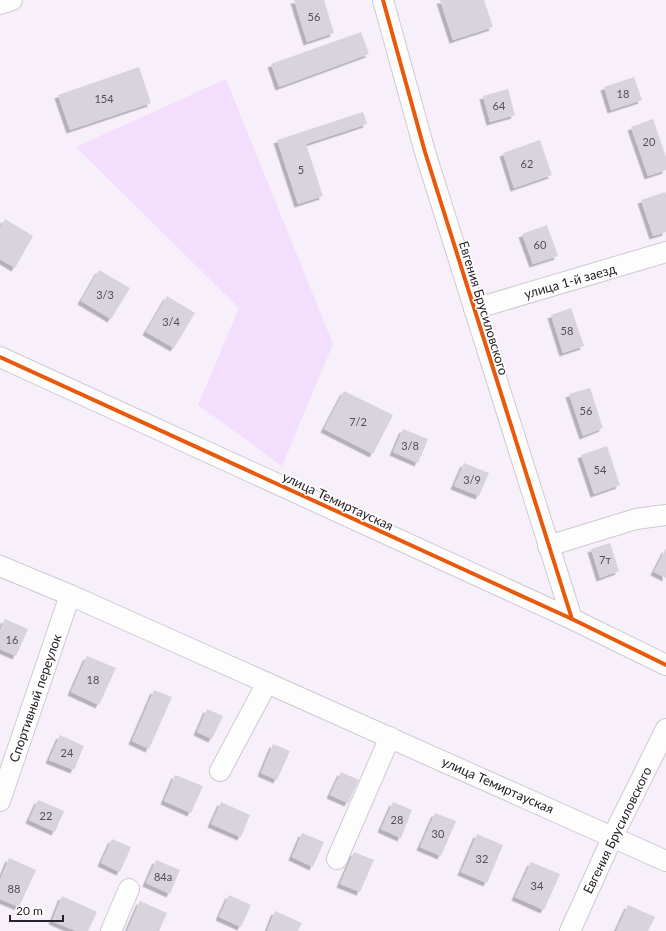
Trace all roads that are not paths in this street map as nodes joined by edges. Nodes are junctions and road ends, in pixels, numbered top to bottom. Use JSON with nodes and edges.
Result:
{"nodes":[{"id":1,"x":12,"y":0,"type":"edge"},
{"id":2,"x":383,"y":0,"type":"edge"},
{"id":3,"x":0,"y":4,"type":"edge"},
{"id":4,"x":666,"y":252,"type":"edge"},
{"id":5,"x":474,"y":309,"type":"junction"},
{"id":6,"x":0,"y":356,"type":"edge"},
{"id":7,"x":666,"y":515,"type":"edge"},
{"id":8,"x":548,"y":546,"type":"junction"},
{"id":9,"x":0,"y":566,"type":"edge"},
{"id":10,"x":70,"y":595,"type":"junction"},
{"id":11,"x":572,"y":619,"type":"junction"},
{"id":12,"x":666,"y":665,"type":"edge"},
{"id":13,"x":267,"y":683,"type":"junction"},
{"id":14,"x":666,"y":730,"type":"edge"},
{"id":15,"x":390,"y":737,"type":"junction"},
{"id":16,"x":220,"y":771,"type":"dead end"},
{"id":17,"x":0,"y":801,"type":"edge"},
{"id":18,"x":613,"y":836,"type":"junction"},
{"id":19,"x":337,"y":859,"type":"dead end"},
{"id":20,"x":666,"y":861,"type":"edge"},
{"id":21,"x":129,"y":889,"type":"dead end"},
{"id":22,"x":111,"y":931,"type":"edge"},
{"id":23,"x":570,"y":931,"type":"edge"}],
"edges":[{"from":1,"to":3,"type":"street"},
{"from":2,"to":5,"type":"street","name":"Евгения Брусиловского"},
{"from":4,"to":5,"type":"street","name":"улица 1-й заезд"},
{"from":5,"to":8,"type":"street","name":"Евгения Брусиловского"},
{"from":6,"to":11,"type":"street","name":"улица Темиртауская"},
{"from":7,"to":8,"type":"street"},
{"from":8,"to":11,"type":"street","name":"Евгения Брусиловского"},
{"from":9,"to":10,"type":"street","name":"улица Темиртауская"},
{"from":10,"to":13,"type":"street","name":"улица Темиртауская"},
{"from":10,"to":17,"type":"street","name":"Спортивный переулок"},
{"from":11,"to":12,"type":"street","name":"улица Темиртауская"},
{"from":13,"to":15,"type":"street","name":"улица Темиртауская"},
{"from":13,"to":16,"type":"street"},
{"from":14,"to":18,"type":"street","name":"Евгения Брусиловского"},
{"from":15,"to":18,"type":"street","name":"улица Темиртауская"},
{"from":15,"to":19,"type":"street"},
{"from":18,"to":20,"type":"street","name":"улица Темиртауская"},
{"from":18,"to":23,"type":"street","name":"Евгения Брусиловского"},
{"from":21,"to":22,"type":"street"}]}
